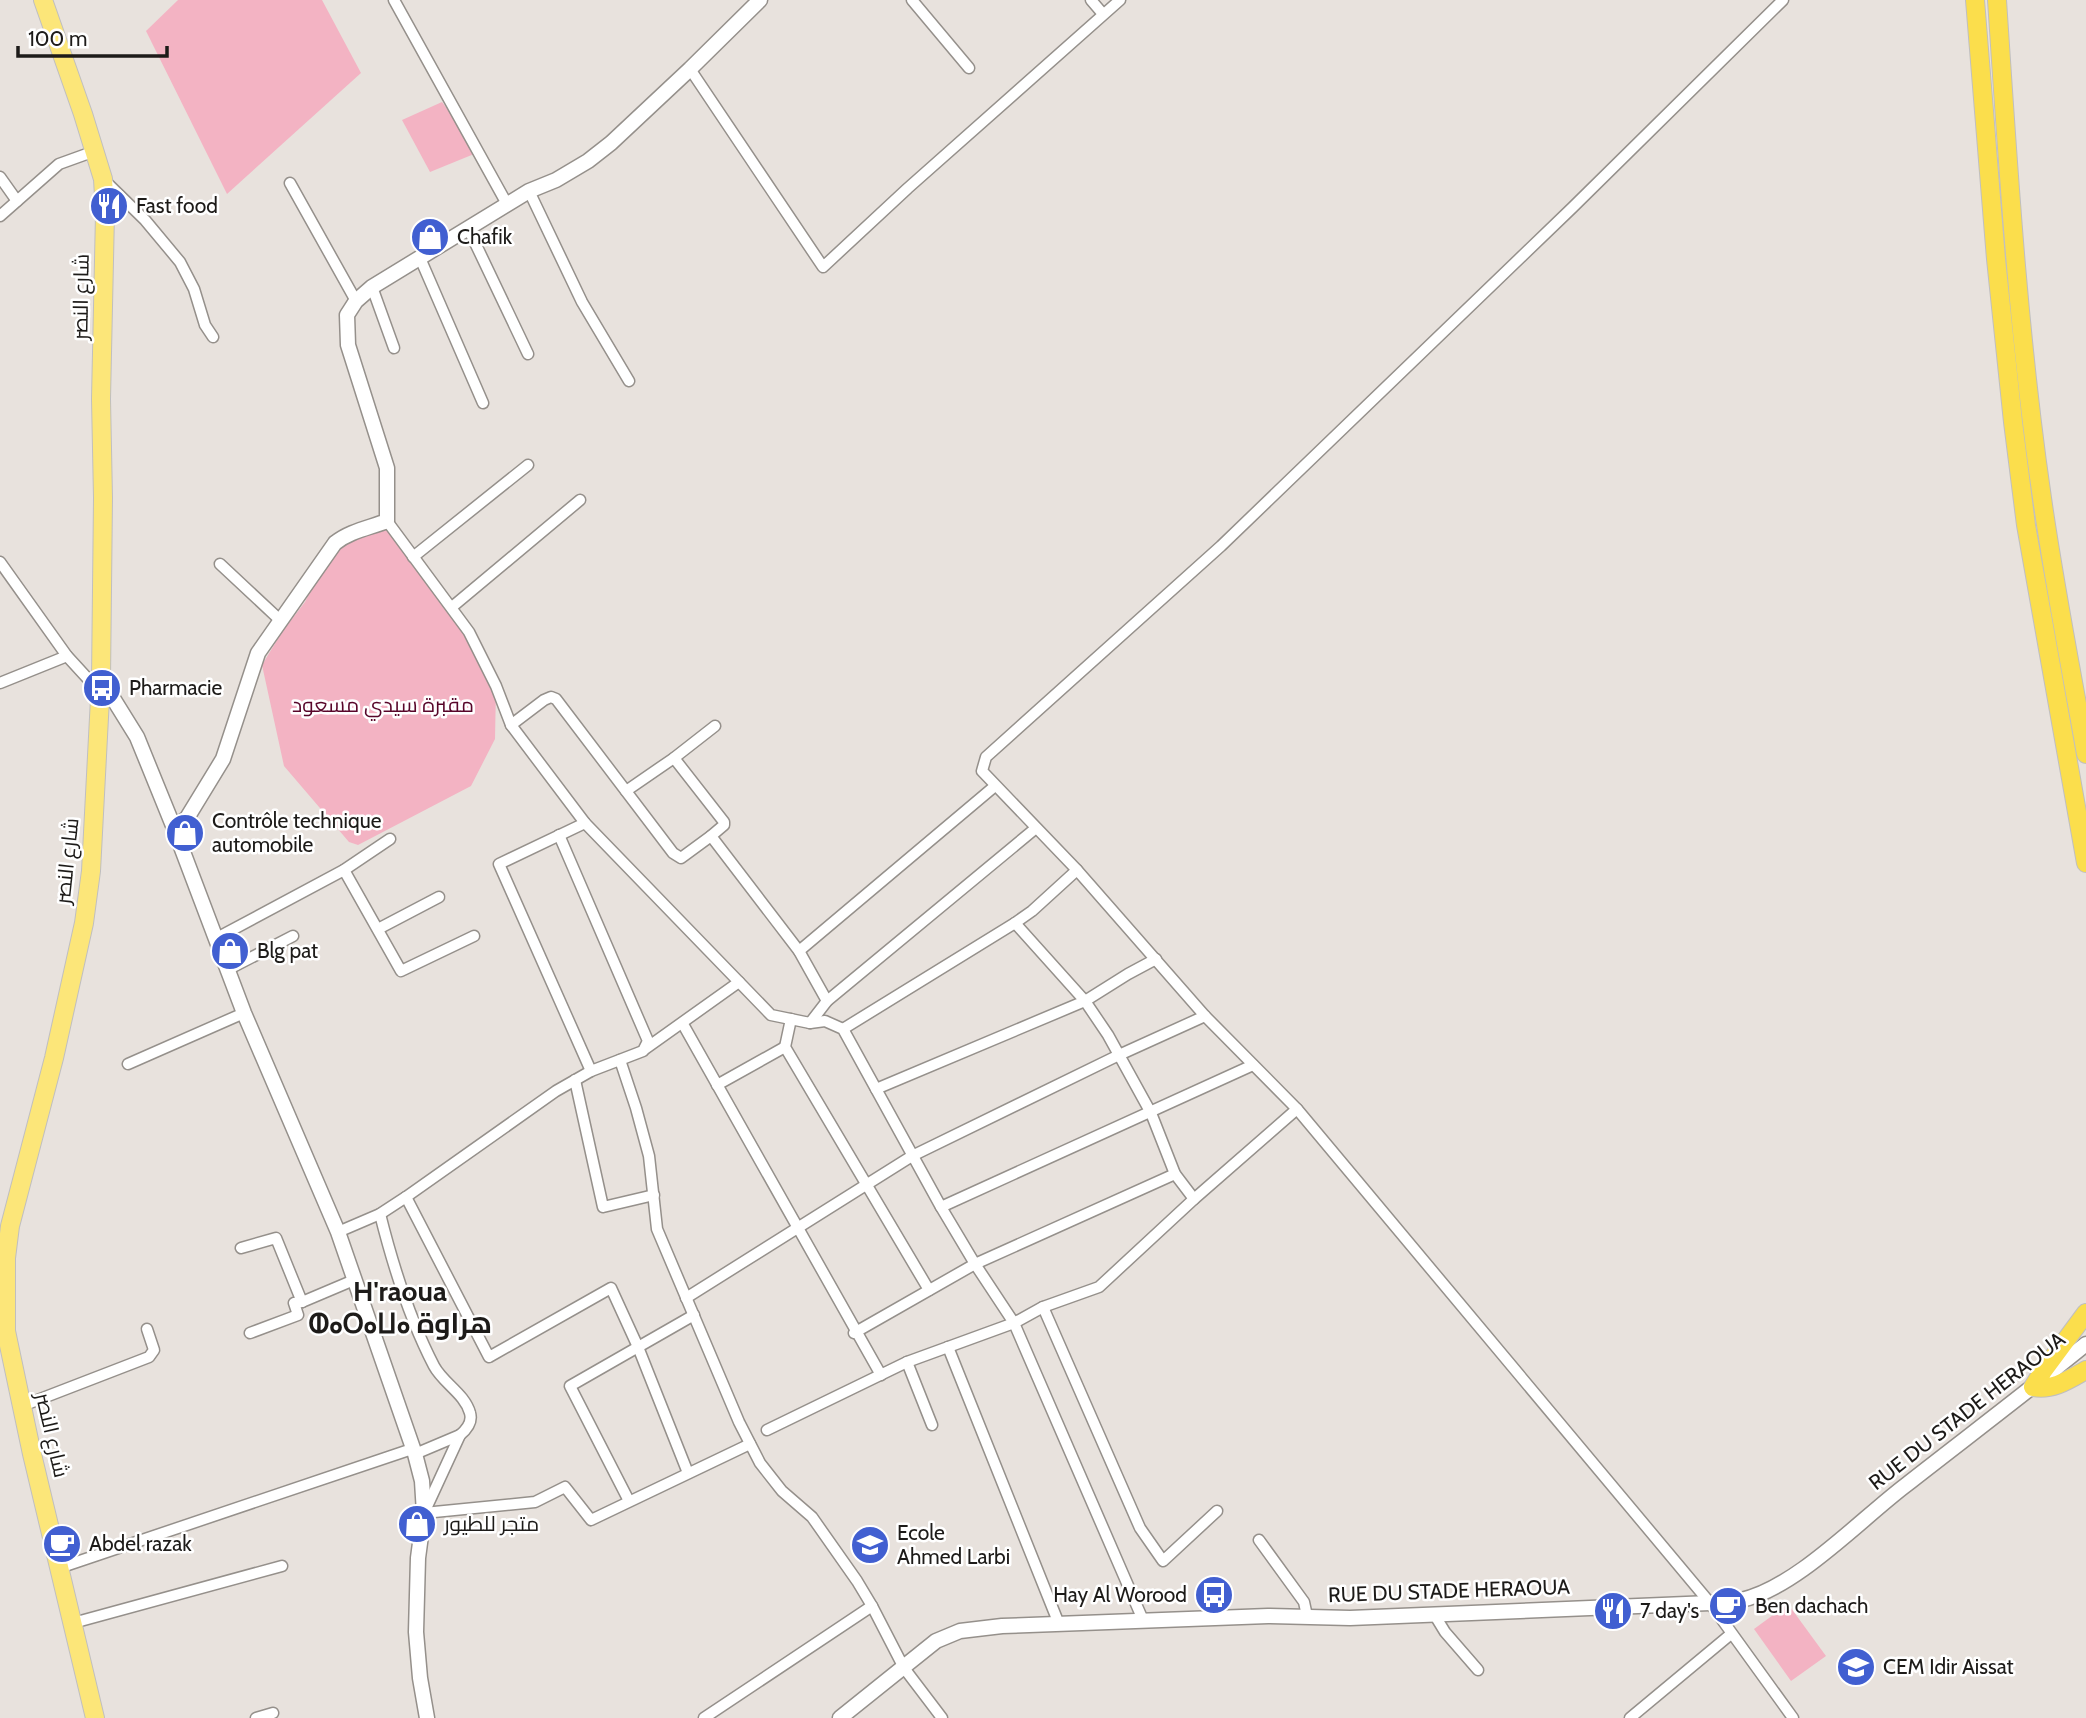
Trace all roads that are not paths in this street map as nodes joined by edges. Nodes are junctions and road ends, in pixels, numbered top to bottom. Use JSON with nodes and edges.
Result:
{"nodes":[{"id":1,"x":43,"y":0,"type":"edge"},
{"id":2,"x":394,"y":0,"type":"edge"},
{"id":3,"x":760,"y":0,"type":"edge"},
{"id":4,"x":912,"y":0,"type":"edge"},
{"id":5,"x":1091,"y":0,"type":"edge"},
{"id":6,"x":1119,"y":0,"type":"edge"},
{"id":7,"x":1783,"y":0,"type":"edge"},
{"id":8,"x":1975,"y":0,"type":"edge"},
{"id":9,"x":1997,"y":0,"type":"edge"},
{"id":10,"x":1103,"y":14,"type":"junction"},
{"id":11,"x":969,"y":68,"type":"dead end"},
{"id":12,"x":690,"y":69,"type":"junction"},
{"id":13,"x":95,"y":151,"type":"junction"},
{"id":14,"x":0,"y":177,"type":"edge"},
{"id":15,"x":103,"y":179,"type":"junction"},
{"id":16,"x":290,"y":183,"type":"dead end"},
{"id":17,"x":529,"y":191,"type":"junction"},
{"id":18,"x":17,"y":201,"type":"junction"},
{"id":19,"x":508,"y":204,"type":"junction"},
{"id":20,"x":0,"y":216,"type":"edge"},
{"id":21,"x":468,"y":228,"type":"junction"},
{"id":22,"x":420,"y":258,"type":"junction"},
{"id":23,"x":372,"y":287,"type":"junction"},
{"id":24,"x":356,"y":301,"type":"junction"},
{"id":25,"x":213,"y":337,"type":"dead end"},
{"id":26,"x":394,"y":348,"type":"dead end"},
{"id":27,"x":528,"y":354,"type":"dead end"},
{"id":28,"x":629,"y":381,"type":"dead end"},
{"id":29,"x":483,"y":403,"type":"dead end"},
{"id":30,"x":528,"y":465,"type":"dead end"},
{"id":31,"x":580,"y":500,"type":"dead end"},
{"id":32,"x":387,"y":521,"type":"junction"},
{"id":33,"x":413,"y":557,"type":"junction"},
{"id":34,"x":0,"y":562,"type":"edge"},
{"id":35,"x":220,"y":564,"type":"dead end"},
{"id":36,"x":452,"y":607,"type":"junction"},
{"id":37,"x":281,"y":621,"type":"junction"},
{"id":38,"x":67,"y":656,"type":"junction"},
{"id":39,"x":0,"y":683,"type":"edge"},
{"id":40,"x":100,"y":685,"type":"junction"},
{"id":41,"x":511,"y":725,"type":"junction"},
{"id":42,"x":715,"y":726,"type":"dead end"},
{"id":43,"x":2086,"y":754,"type":"edge"},
{"id":44,"x":674,"y":758,"type":"junction"},
{"id":45,"x":995,"y":786,"type":"junction"},
{"id":46,"x":626,"y":791,"type":"junction"},
{"id":47,"x":585,"y":823,"type":"junction"},
{"id":48,"x":174,"y":828,"type":"junction"},
{"id":49,"x":1036,"y":828,"type":"junction"},
{"id":50,"x":559,"y":835,"type":"junction"},
{"id":51,"x":711,"y":836,"type":"junction"},
{"id":52,"x":390,"y":839,"type":"dead end"},
{"id":53,"x":2086,"y":863,"type":"edge"},
{"id":54,"x":344,"y":870,"type":"junction"},
{"id":55,"x":1077,"y":870,"type":"junction"},
{"id":56,"x":439,"y":897,"type":"dead end"},
{"id":57,"x":1015,"y":923,"type":"junction"},
{"id":58,"x":379,"y":929,"type":"junction"},
{"id":59,"x":293,"y":936,"type":"dead end"},
{"id":60,"x":474,"y":936,"type":"dead end"},
{"id":61,"x":215,"y":939,"type":"junction"},
{"id":62,"x":799,"y":951,"type":"junction"},
{"id":63,"x":1156,"y":959,"type":"junction"},
{"id":64,"x":227,"y":970,"type":"junction"},
{"id":65,"x":739,"y":982,"type":"junction"},
{"id":66,"x":827,"y":1001,"type":"junction"},
{"id":67,"x":1085,"y":1001,"type":"junction"},
{"id":68,"x":244,"y":1013,"type":"junction"},
{"id":69,"x":1205,"y":1016,"type":"junction"},
{"id":70,"x":791,"y":1019,"type":"junction"},
{"id":71,"x":810,"y":1023,"type":"junction"},
{"id":72,"x":684,"y":1026,"type":"dead end"},
{"id":73,"x":843,"y":1029,"type":"junction"},
{"id":74,"x":785,"y":1047,"type":"junction"},
{"id":75,"x":643,"y":1051,"type":"junction"},
{"id":76,"x":1119,"y":1055,"type":"junction"},
{"id":77,"x":620,"y":1060,"type":"junction"},
{"id":78,"x":128,"y":1064,"type":"dead end"},
{"id":79,"x":1253,"y":1065,"type":"junction"},
{"id":80,"x":591,"y":1071,"type":"junction"},
{"id":81,"x":575,"y":1080,"type":"junction"},
{"id":82,"x":718,"y":1085,"type":"junction"},
{"id":83,"x":876,"y":1089,"type":"junction"},
{"id":84,"x":1297,"y":1110,"type":"junction"},
{"id":85,"x":1151,"y":1113,"type":"junction"},
{"id":86,"x":912,"y":1156,"type":"junction"},
{"id":87,"x":1175,"y":1174,"type":"junction"},
{"id":88,"x":866,"y":1185,"type":"junction"},
{"id":89,"x":654,"y":1195,"type":"junction"},
{"id":90,"x":406,"y":1198,"type":"junction"},
{"id":91,"x":1194,"y":1199,"type":"junction"},
{"id":92,"x":941,"y":1207,"type":"junction"},
{"id":93,"x":380,"y":1214,"type":"junction"},
{"id":94,"x":798,"y":1228,"type":"junction"},
{"id":95,"x":338,"y":1232,"type":"junction"},
{"id":96,"x":240,"y":1248,"type":"dead end"},
{"id":97,"x":975,"y":1264,"type":"junction"},
{"id":98,"x":354,"y":1280,"type":"junction"},
{"id":99,"x":929,"y":1290,"type":"junction"},
{"id":100,"x":686,"y":1298,"type":"junction"},
{"id":101,"x":302,"y":1302,"type":"junction"},
{"id":102,"x":1043,"y":1307,"type":"junction"},
{"id":103,"x":2086,"y":1313,"type":"edge"},
{"id":104,"x":694,"y":1315,"type":"junction"},
{"id":105,"x":1014,"y":1323,"type":"junction"},
{"id":106,"x":147,"y":1329,"type":"dead end"},
{"id":107,"x":3,"y":1331,"type":"edge"},
{"id":108,"x":250,"y":1333,"type":"dead end"},
{"id":109,"x":856,"y":1333,"type":"junction"},
{"id":110,"x":2086,"y":1344,"type":"edge"},
{"id":111,"x":638,"y":1347,"type":"junction"},
{"id":112,"x":948,"y":1347,"type":"junction"},
{"id":113,"x":907,"y":1362,"type":"junction"},
{"id":114,"x":2086,"y":1370,"type":"edge"},
{"id":115,"x":881,"y":1375,"type":"junction"},
{"id":116,"x":2033,"y":1387,"type":"junction"},
{"id":117,"x":22,"y":1406,"type":"junction"},
{"id":118,"x":932,"y":1425,"type":"dead end"},
{"id":119,"x":767,"y":1430,"type":"dead end"},
{"id":120,"x":460,"y":1435,"type":"junction"},
{"id":121,"x":750,"y":1444,"type":"junction"},
{"id":122,"x":414,"y":1451,"type":"junction"},
{"id":123,"x":688,"y":1473,"type":"junction"},
{"id":124,"x":629,"y":1501,"type":"junction"},
{"id":125,"x":1217,"y":1511,"type":"dead end"},
{"id":126,"x":424,"y":1513,"type":"junction"},
{"id":127,"x":1259,"y":1540,"type":"dead end"},
{"id":128,"x":282,"y":1566,"type":"dead end"},
{"id":129,"x":59,"y":1568,"type":"junction"},
{"id":130,"x":1710,"y":1603,"type":"junction"},
{"id":131,"x":873,"y":1606,"type":"junction"},
{"id":132,"x":1434,"y":1614,"type":"junction"},
{"id":133,"x":1307,"y":1616,"type":"junction"},
{"id":134,"x":1143,"y":1620,"type":"junction"},
{"id":135,"x":73,"y":1623,"type":"junction"},
{"id":136,"x":1059,"y":1624,"type":"junction"},
{"id":137,"x":1731,"y":1634,"type":"junction"},
{"id":138,"x":904,"y":1668,"type":"junction"},
{"id":139,"x":1478,"y":1670,"type":"dead end"},
{"id":140,"x":273,"y":1713,"type":"dead end"},
{"id":141,"x":95,"y":1718,"type":"edge"},
{"id":142,"x":256,"y":1718,"type":"edge"},
{"id":143,"x":427,"y":1718,"type":"edge"},
{"id":144,"x":704,"y":1718,"type":"edge"},
{"id":145,"x":840,"y":1718,"type":"edge"},
{"id":146,"x":942,"y":1718,"type":"edge"},
{"id":147,"x":1630,"y":1718,"type":"edge"},
{"id":148,"x":1793,"y":1718,"type":"edge"}],
"edges":[{"from":1,"to":13,"type":"main road","name":"شارع النصر"},
{"from":2,"to":19,"type":"street"},
{"from":3,"to":12,"type":"street"},
{"from":4,"to":11,"type":"street"},
{"from":5,"to":10,"type":"street"},
{"from":6,"to":10,"type":"street"},
{"from":7,"to":45,"type":"street"},
{"from":8,"to":53,"type":"highway"},
{"from":9,"to":43,"type":"highway"},
{"from":10,"to":12,"type":"street"},
{"from":12,"to":17,"type":"street"},
{"from":13,"to":15,"type":"main road","name":"شارع النصر"},
{"from":13,"to":18,"type":"street"},
{"from":14,"to":18,"type":"street"},
{"from":15,"to":25,"type":"street"},
{"from":15,"to":40,"type":"main road","name":"شارع النصر"},
{"from":16,"to":24,"type":"street"},
{"from":17,"to":19,"type":"street"},
{"from":17,"to":28,"type":"street"},
{"from":18,"to":20,"type":"street"},
{"from":19,"to":21,"type":"street"},
{"from":21,"to":22,"type":"street"},
{"from":21,"to":27,"type":"street"},
{"from":22,"to":23,"type":"street"},
{"from":22,"to":29,"type":"street"},
{"from":23,"to":24,"type":"street"},
{"from":23,"to":26,"type":"street"},
{"from":24,"to":32,"type":"street"},
{"from":30,"to":33,"type":"street"},
{"from":31,"to":36,"type":"street"},
{"from":32,"to":33,"type":"street"},
{"from":32,"to":37,"type":"street"},
{"from":33,"to":36,"type":"street"},
{"from":34,"to":38,"type":"street"},
{"from":35,"to":37,"type":"street"},
{"from":36,"to":41,"type":"street"},
{"from":37,"to":48,"type":"street"},
{"from":38,"to":39,"type":"street"},
{"from":38,"to":40,"type":"street"},
{"from":40,"to":48,"type":"street"},
{"from":40,"to":107,"type":"main road","name":"شارع النصر"},
{"from":41,"to":46,"type":"street"},
{"from":41,"to":47,"type":"street"},
{"from":42,"to":44,"type":"street"},
{"from":44,"to":46,"type":"street"},
{"from":44,"to":51,"type":"street"},
{"from":45,"to":49,"type":"street"},
{"from":45,"to":62,"type":"street"},
{"from":46,"to":51,"type":"street"},
{"from":47,"to":50,"type":"street"},
{"from":47,"to":65,"type":"street"},
{"from":48,"to":61,"type":"street"},
{"from":49,"to":55,"type":"street"},
{"from":49,"to":66,"type":"street"},
{"from":50,"to":75,"type":"street"},
{"from":50,"to":80,"type":"street"},
{"from":51,"to":62,"type":"street"},
{"from":52,"to":54,"type":"street"},
{"from":54,"to":58,"type":"street"},
{"from":54,"to":61,"type":"street"},
{"from":55,"to":57,"type":"street"},
{"from":55,"to":63,"type":"street"},
{"from":56,"to":58,"type":"street"},
{"from":57,"to":67,"type":"street"},
{"from":57,"to":73,"type":"street"},
{"from":58,"to":60,"type":"street"},
{"from":59,"to":64,"type":"street"},
{"from":61,"to":64,"type":"street"},
{"from":62,"to":66,"type":"street"},
{"from":63,"to":67,"type":"street"},
{"from":63,"to":69,"type":"street"},
{"from":64,"to":68,"type":"street"},
{"from":65,"to":70,"type":"street"},
{"from":65,"to":75,"type":"street"},
{"from":66,"to":71,"type":"street"},
{"from":67,"to":76,"type":"street"},
{"from":67,"to":83,"type":"street"},
{"from":68,"to":78,"type":"street"},
{"from":68,"to":95,"type":"street"},
{"from":69,"to":76,"type":"street"},
{"from":69,"to":79,"type":"street"},
{"from":70,"to":71,"type":"street"},
{"from":70,"to":74,"type":"street"},
{"from":71,"to":73,"type":"street"},
{"from":72,"to":82,"type":"street"},
{"from":73,"to":83,"type":"street"},
{"from":74,"to":82,"type":"street"},
{"from":74,"to":88,"type":"street"},
{"from":75,"to":77,"type":"street"},
{"from":76,"to":85,"type":"street"},
{"from":76,"to":86,"type":"street"},
{"from":77,"to":80,"type":"street"},
{"from":77,"to":89,"type":"street"},
{"from":79,"to":84,"type":"street"},
{"from":79,"to":85,"type":"street"},
{"from":80,"to":81,"type":"street"},
{"from":81,"to":89,"type":"street"},
{"from":81,"to":90,"type":"street"},
{"from":82,"to":94,"type":"street"},
{"from":83,"to":86,"type":"street"},
{"from":84,"to":91,"type":"street"},
{"from":84,"to":130,"type":"street"},
{"from":85,"to":87,"type":"street"},
{"from":85,"to":92,"type":"street"},
{"from":86,"to":88,"type":"street"},
{"from":86,"to":92,"type":"street"},
{"from":87,"to":91,"type":"street"},
{"from":87,"to":97,"type":"street"},
{"from":88,"to":94,"type":"street"},
{"from":88,"to":99,"type":"street"},
{"from":89,"to":100,"type":"street"},
{"from":90,"to":93,"type":"street"},
{"from":90,"to":111,"type":"street"},
{"from":91,"to":102,"type":"street"},
{"from":92,"to":97,"type":"street"},
{"from":93,"to":95,"type":"street"},
{"from":93,"to":120,"type":"street"},
{"from":94,"to":100,"type":"street"},
{"from":94,"to":109,"type":"street"},
{"from":95,"to":98,"type":"street"},
{"from":96,"to":101,"type":"street"},
{"from":97,"to":99,"type":"street"},
{"from":97,"to":105,"type":"street"},
{"from":98,"to":101,"type":"street"},
{"from":98,"to":122,"type":"street"},
{"from":99,"to":109,"type":"street"},
{"from":100,"to":104,"type":"street"},
{"from":101,"to":108,"type":"street"},
{"from":102,"to":105,"type":"street"},
{"from":102,"to":125,"type":"street"},
{"from":103,"to":116,"type":"highway"},
{"from":104,"to":111,"type":"street"},
{"from":104,"to":121,"type":"street"},
{"from":105,"to":112,"type":"street"},
{"from":105,"to":134,"type":"street"},
{"from":106,"to":117,"type":"street"},
{"from":107,"to":117,"type":"main road","name":"شارع النصر"},
{"from":109,"to":115,"type":"street"},
{"from":110,"to":116,"type":"street","name":"RUE DU STADE HERAOUA"},
{"from":111,"to":123,"type":"street"},
{"from":111,"to":124,"type":"street"},
{"from":112,"to":113,"type":"street"},
{"from":112,"to":136,"type":"street"},
{"from":113,"to":115,"type":"street"},
{"from":113,"to":118,"type":"street"},
{"from":114,"to":116,"type":"highway"},
{"from":115,"to":119,"type":"street"},
{"from":116,"to":130,"type":"street","name":"RUE DU STADE HERAOUA"},
{"from":117,"to":129,"type":"main road","name":"شارع النصر"},
{"from":120,"to":122,"type":"street"},
{"from":120,"to":126,"type":"street"},
{"from":121,"to":123,"type":"street"},
{"from":121,"to":131,"type":"street"},
{"from":122,"to":126,"type":"street"},
{"from":122,"to":129,"type":"street"},
{"from":123,"to":124,"type":"street"},
{"from":124,"to":126,"type":"street"},
{"from":126,"to":143,"type":"street"},
{"from":127,"to":133,"type":"street"},
{"from":128,"to":135,"type":"street"},
{"from":129,"to":135,"type":"main road","name":"شارع النصر"},
{"from":130,"to":132,"type":"street","name":"RUE DU STADE HERAOUA"},
{"from":130,"to":137,"type":"street"},
{"from":131,"to":138,"type":"street"},
{"from":131,"to":144,"type":"street"},
{"from":132,"to":133,"type":"street","name":"RUE DU STADE HERAOUA"},
{"from":132,"to":139,"type":"street"},
{"from":133,"to":134,"type":"street","name":"RUE DU STADE HERAOUA"},
{"from":134,"to":136,"type":"street","name":"RUE DU STADE HERAOUA"},
{"from":135,"to":141,"type":"main road","name":"شارع النصر"},
{"from":136,"to":138,"type":"street","name":"RUE DU STADE HERAOUA"},
{"from":137,"to":147,"type":"street"},
{"from":137,"to":148,"type":"street"},
{"from":138,"to":145,"type":"street","name":"RUE DU STADE HERAOUA"},
{"from":138,"to":146,"type":"street"},
{"from":140,"to":142,"type":"street"}]}
